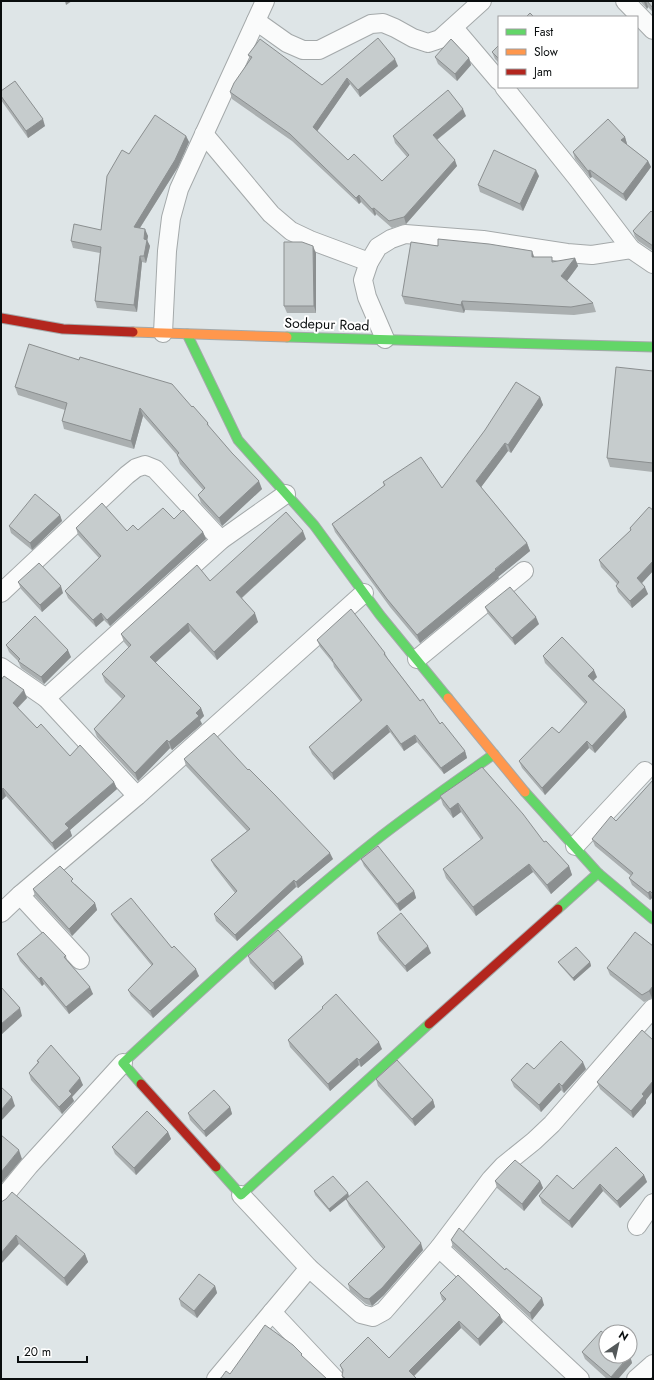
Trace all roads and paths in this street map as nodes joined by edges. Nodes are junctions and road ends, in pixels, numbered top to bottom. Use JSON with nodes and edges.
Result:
{"nodes":[{"id":1,"x":265,"y":1,"type":"edge"},
{"id":2,"x":482,"y":1,"type":"edge"},
{"id":3,"x":625,"y":1,"type":"edge"},
{"id":4,"x":256,"y":21,"type":"junction"},
{"id":5,"x":454,"y":28,"type":"junction"},
{"id":6,"x":653,"y":30,"type":"edge"},
{"id":7,"x":498,"y":80,"type":"edge"},
{"id":8,"x":505,"y":88,"type":"edge"},
{"id":9,"x":204,"y":134,"type":"junction"},
{"id":10,"x":631,"y":250,"type":"junction"},
{"id":11,"x":369,"y":262,"type":"junction"},
{"id":12,"x":653,"y":264,"type":"edge"},
{"id":13,"x":1,"y":318,"type":"edge"},
{"id":14,"x":163,"y":333,"type":"junction"},
{"id":15,"x":187,"y":334,"type":"junction"},
{"id":16,"x":384,"y":339,"type":"junction"},
{"id":17,"x":653,"y":346,"type":"edge"},
{"id":18,"x":286,"y":494,"type":"junction"},
{"id":19,"x":221,"y":540,"type":"junction"},
{"id":20,"x":524,"y":571,"type":"dead end"},
{"id":21,"x":1,"y":593,"type":"edge"},
{"id":22,"x":364,"y":593,"type":"junction"},
{"id":23,"x":416,"y":659,"type":"junction"},
{"id":24,"x":1,"y":667,"type":"edge"},
{"id":25,"x":46,"y":698,"type":"junction"},
{"id":26,"x":494,"y":754,"type":"junction"},
{"id":27,"x":645,"y":771,"type":"dead end"},
{"id":28,"x":137,"y":796,"type":"junction"},
{"id":29,"x":575,"y":846,"type":"junction"},
{"id":30,"x":598,"y":873,"type":"junction"},
{"id":31,"x":20,"y":895,"type":"junction"},
{"id":32,"x":1,"y":914,"type":"edge"},
{"id":33,"x":653,"y":919,"type":"edge"},
{"id":34,"x":80,"y":960,"type":"dead end"},
{"id":35,"x":653,"y":1008,"type":"edge"},
{"id":36,"x":124,"y":1062,"type":"junction"},
{"id":37,"x":241,"y":1195,"type":"junction"},
{"id":38,"x":1,"y":1200,"type":"edge"},
{"id":39,"x":653,"y":1203,"type":"edge"},
{"id":40,"x":637,"y":1226,"type":"dead end"},
{"id":41,"x":439,"y":1248,"type":"junction"},
{"id":42,"x":309,"y":1268,"type":"junction"},
{"id":43,"x":272,"y":1312,"type":"junction"},
{"id":44,"x":653,"y":1364,"type":"edge"},
{"id":45,"x":216,"y":1379,"type":"edge"},
{"id":46,"x":335,"y":1379,"type":"edge"},
{"id":47,"x":580,"y":1379,"type":"edge"},
{"id":48,"x":636,"y":1379,"type":"edge"}],
"edges":[{"from":1,"to":4,"type":"street"},
{"from":2,"to":5,"type":"street"},
{"from":3,"to":6,"type":"street"},
{"from":4,"to":5,"type":"street"},
{"from":4,"to":9,"type":"street"},
{"from":5,"to":7,"type":"street"},
{"from":8,"to":10,"type":"street"},
{"from":9,"to":11,"type":"street"},
{"from":9,"to":14,"type":"street"},
{"from":10,"to":11,"type":"street"},
{"from":10,"to":12,"type":"street"},
{"from":11,"to":16,"type":"street"},
{"from":13,"to":14,"type":"street","name":"Sodepur Road"},
{"from":14,"to":15,"type":"street","name":"Sodepur Road"},
{"from":15,"to":16,"type":"street","name":"Sodepur Road"},
{"from":15,"to":18,"type":"street"},
{"from":16,"to":17,"type":"street","name":"Sodepur Road"},
{"from":18,"to":19,"type":"street"},
{"from":18,"to":22,"type":"street"},
{"from":19,"to":21,"type":"street"},
{"from":19,"to":25,"type":"street"},
{"from":20,"to":23,"type":"street"},
{"from":22,"to":23,"type":"street"},
{"from":22,"to":28,"type":"street"},
{"from":23,"to":26,"type":"street"},
{"from":24,"to":25,"type":"street"},
{"from":25,"to":28,"type":"street"},
{"from":26,"to":29,"type":"street"},
{"from":26,"to":36,"type":"street"},
{"from":27,"to":29,"type":"street"},
{"from":28,"to":31,"type":"street"},
{"from":29,"to":30,"type":"street"},
{"from":30,"to":33,"type":"street"},
{"from":30,"to":37,"type":"street"},
{"from":31,"to":32,"type":"street"},
{"from":31,"to":34,"type":"street"},
{"from":35,"to":41,"type":"street"},
{"from":36,"to":37,"type":"street"},
{"from":36,"to":38,"type":"street"},
{"from":37,"to":42,"type":"street"},
{"from":39,"to":40,"type":"street"},
{"from":41,"to":42,"type":"street"},
{"from":41,"to":47,"type":"street"},
{"from":42,"to":43,"type":"street"},
{"from":43,"to":45,"type":"street"},
{"from":43,"to":46,"type":"street"},
{"from":44,"to":48,"type":"street"}]}
